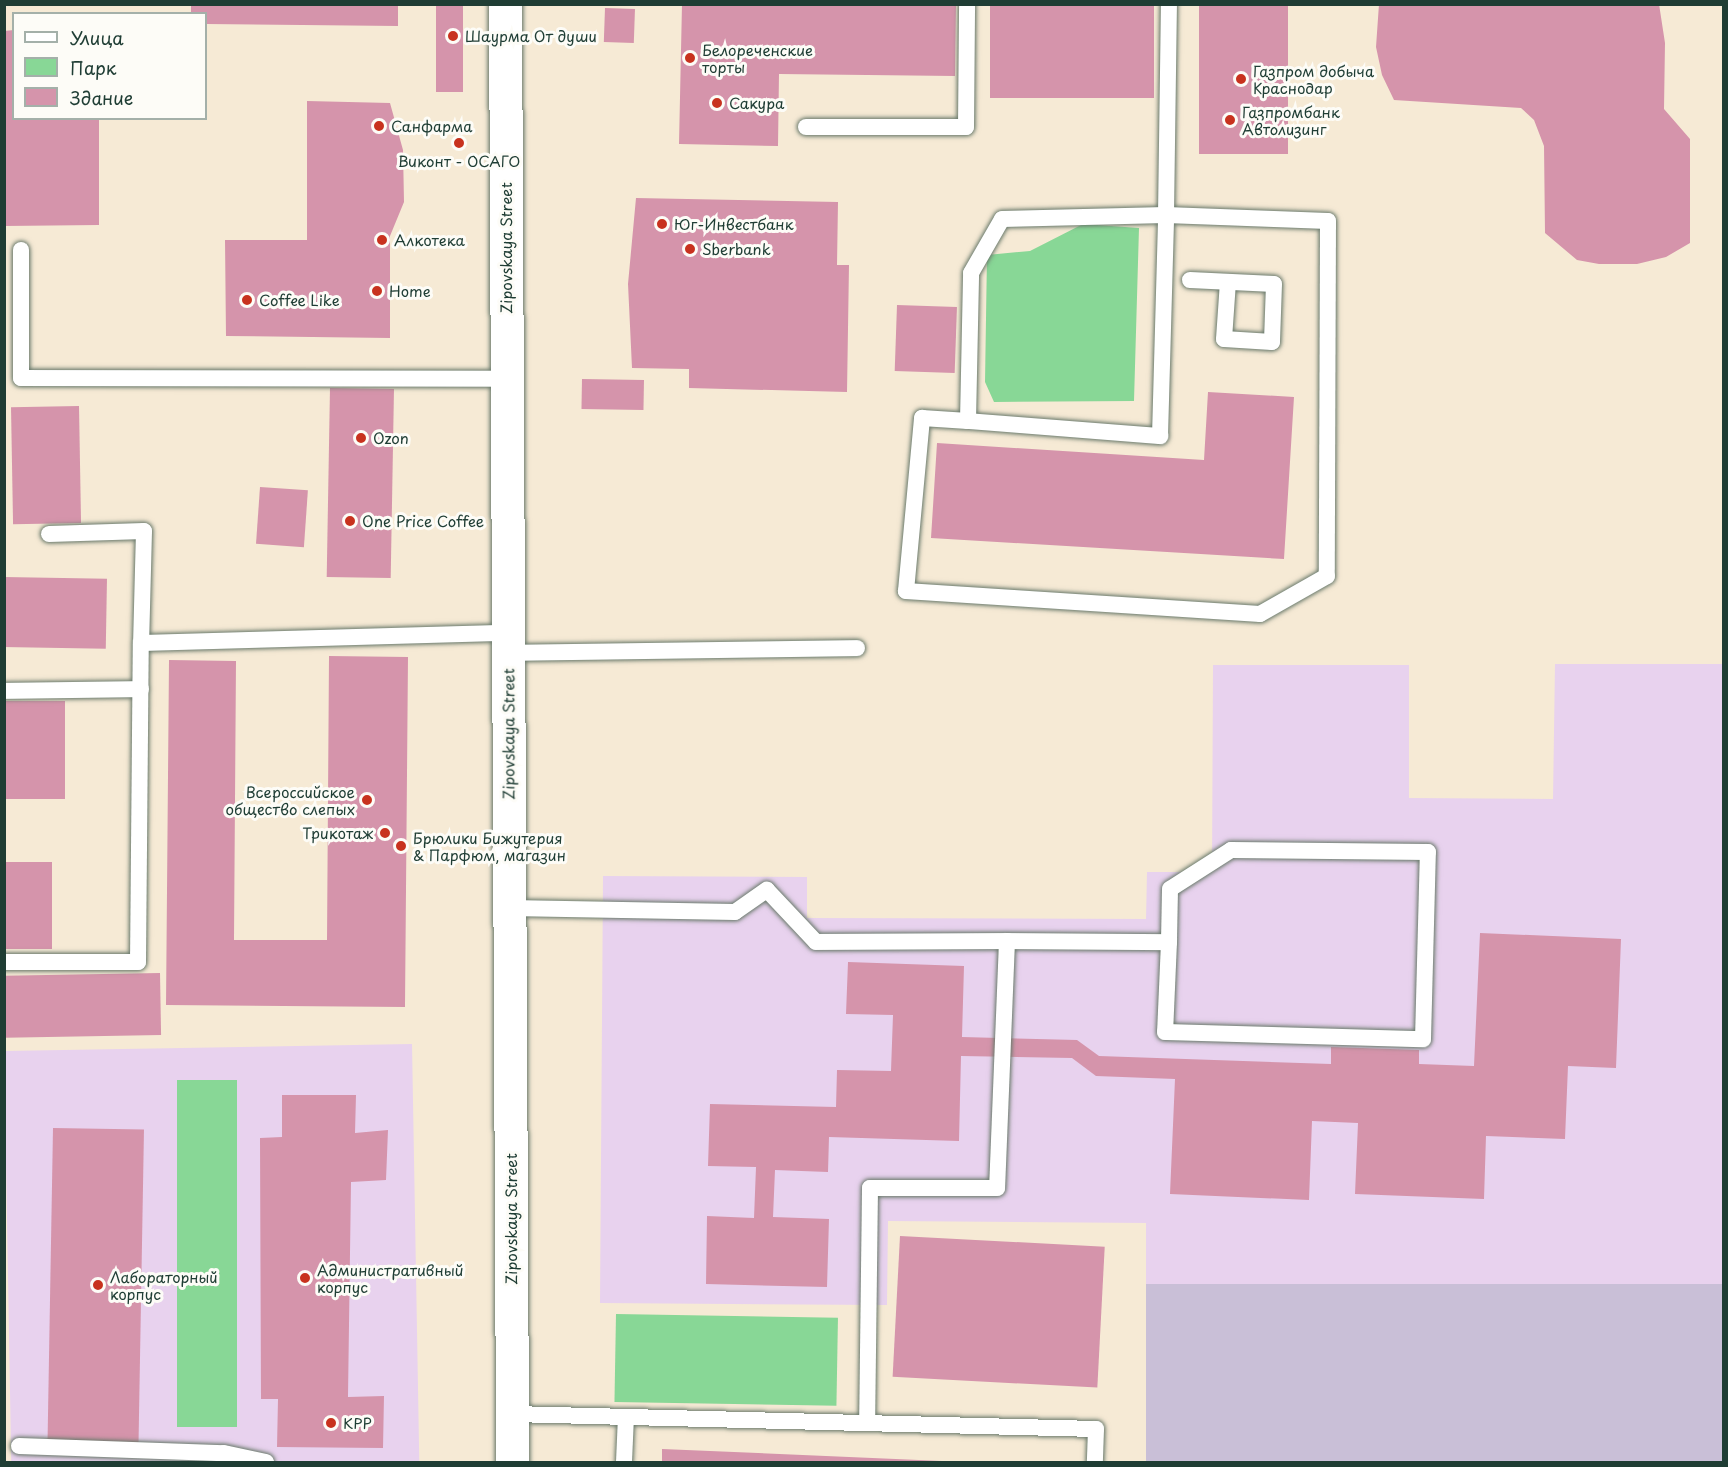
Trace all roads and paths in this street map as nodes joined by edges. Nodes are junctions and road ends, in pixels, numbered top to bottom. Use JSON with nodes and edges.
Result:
{"nodes":[{"id":1,"x":505,"y":4,"type":"edge"},
{"id":2,"x":968,"y":4,"type":"edge"},
{"id":3,"x":1169,"y":4,"type":"edge"},
{"id":4,"x":806,"y":127,"type":"dead end"},
{"id":5,"x":1166,"y":215,"type":"junction"},
{"id":6,"x":21,"y":250,"type":"dead end"},
{"id":7,"x":1190,"y":280,"type":"dead end"},
{"id":8,"x":1228,"y":282,"type":"junction"},
{"id":9,"x":507,"y":379,"type":"junction"},
{"id":10,"x":968,"y":421,"type":"junction"},
{"id":11,"x":49,"y":534,"type":"dead end"},
{"id":12,"x":508,"y":643,"type":"junction"},
{"id":13,"x":141,"y":644,"type":"junction"},
{"id":14,"x":857,"y":648,"type":"dead end"},
{"id":15,"x":141,"y":689,"type":"junction"},
{"id":16,"x":4,"y":691,"type":"edge"},
{"id":17,"x":509,"y":908,"type":"junction"},
{"id":18,"x":1007,"y":941,"type":"junction"},
{"id":19,"x":1169,"y":942,"type":"junction"},
{"id":20,"x":4,"y":962,"type":"edge"},
{"id":21,"x":512,"y":1414,"type":"junction"},
{"id":22,"x":626,"y":1417,"type":"junction"},
{"id":23,"x":867,"y":1423,"type":"junction"},
{"id":24,"x":20,"y":1446,"type":"dead end"},
{"id":25,"x":266,"y":1462,"type":"edge"},
{"id":26,"x":512,"y":1462,"type":"edge"},
{"id":27,"x":624,"y":1462,"type":"edge"},
{"id":28,"x":1095,"y":1462,"type":"edge"}],
"edges":[{"from":1,"to":9,"type":"street","name":"Zipovskaya Street"},
{"from":2,"to":4,"type":"lane"},
{"from":3,"to":5,"type":"lane"},
{"from":5,"to":10,"type":"lane"},
{"from":5,"to":10,"type":"lane"},
{"from":5,"to":10,"type":"lane"},
{"from":6,"to":9,"type":"lane"},
{"from":7,"to":8,"type":"lane"},
{"from":8,"to":8,"type":"lane"},
{"from":9,"to":12,"type":"street","name":"Zipovskaya Street"},
{"from":11,"to":13,"type":"lane"},
{"from":12,"to":13,"type":"lane"},
{"from":12,"to":14,"type":"lane"},
{"from":12,"to":17,"type":"street","name":"Zipovskaya Street"},
{"from":13,"to":15,"type":"lane"},
{"from":15,"to":16,"type":"lane"},
{"from":15,"to":20,"type":"lane"},
{"from":17,"to":18,"type":"lane"},
{"from":17,"to":21,"type":"street","name":"Zipovskaya Street"},
{"from":18,"to":19,"type":"lane"},
{"from":18,"to":23,"type":"lane"},
{"from":19,"to":19,"type":"lane"},
{"from":21,"to":22,"type":"lane"},
{"from":21,"to":26,"type":"street","name":"Zipovskaya Street"},
{"from":22,"to":23,"type":"lane"},
{"from":22,"to":27,"type":"lane"},
{"from":23,"to":28,"type":"lane"},
{"from":24,"to":25,"type":"lane"}]}
